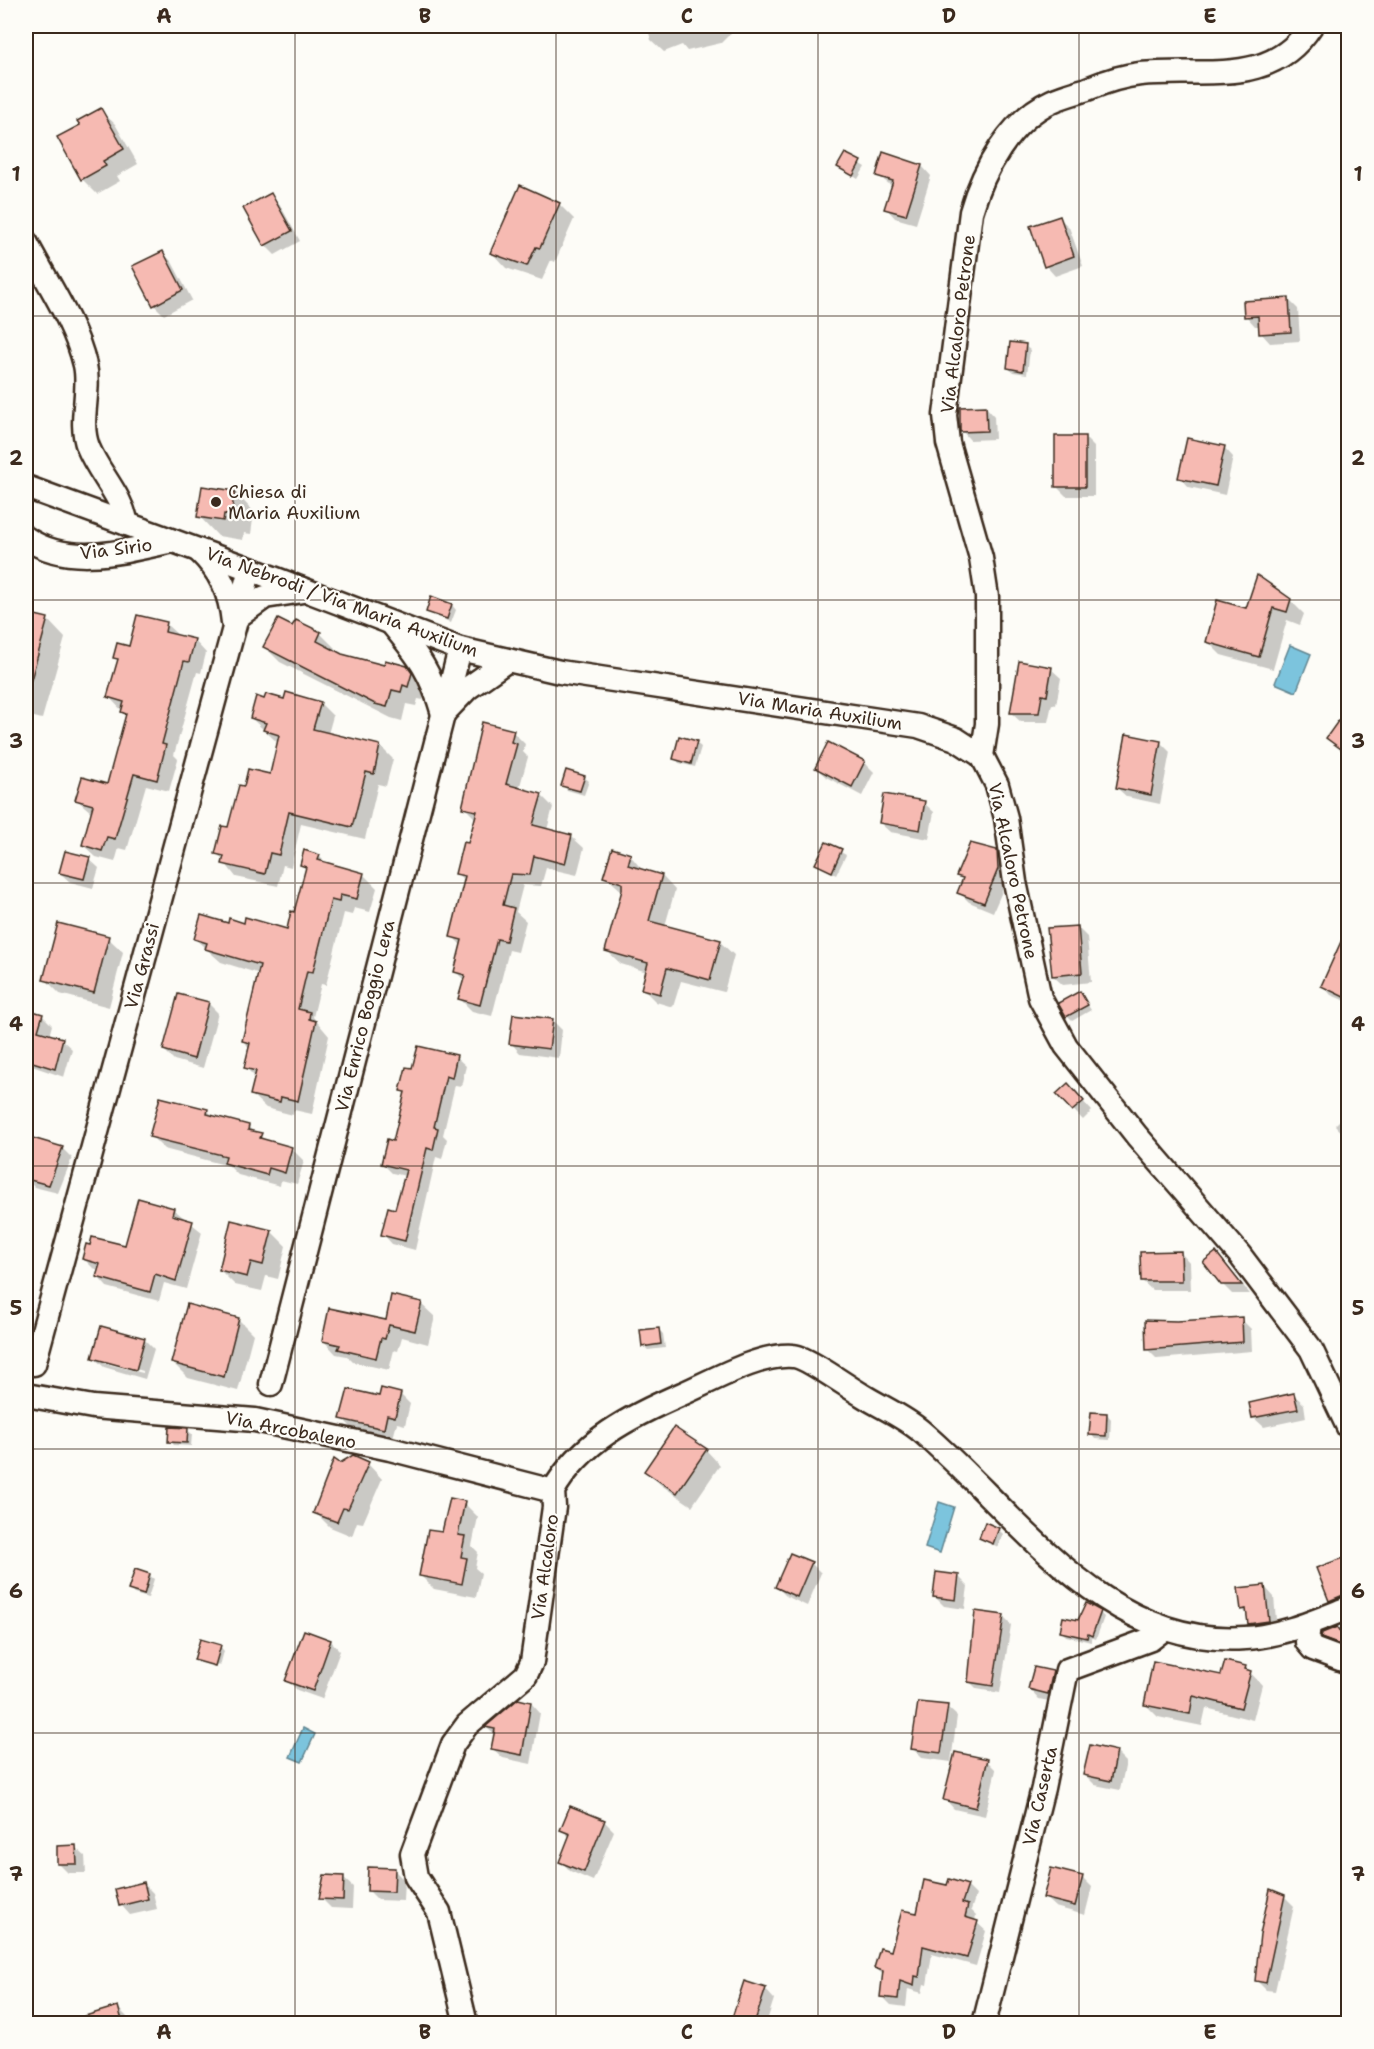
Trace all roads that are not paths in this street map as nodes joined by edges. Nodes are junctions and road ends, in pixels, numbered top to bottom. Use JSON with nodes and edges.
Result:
{"nodes":[{"id":1,"x":1311,"y":26,"type":"edge"},
{"id":2,"x":26,"y":242,"type":"edge"},
{"id":3,"x":26,"y":487,"type":"edge"},
{"id":4,"x":127,"y":524,"type":"junction"},
{"id":5,"x":26,"y":538,"type":"edge"},
{"id":6,"x":175,"y":541,"type":"junction"},
{"id":7,"x":198,"y":550,"type":"junction"},
{"id":8,"x":250,"y":569,"type":"junction"},
{"id":9,"x":307,"y":591,"type":"junction"},
{"id":10,"x":235,"y":623,"type":"junction"},
{"id":11,"x":391,"y":623,"type":"junction"},
{"id":12,"x":460,"y":649,"type":"junction"},
{"id":13,"x":508,"y":660,"type":"junction"},
{"id":14,"x":651,"y":686,"type":"joint"},
{"id":15,"x":443,"y":714,"type":"junction"},
{"id":16,"x":982,"y":756,"type":"junction"},
{"id":17,"x":34,"y":1364,"type":"dead end"},
{"id":18,"x":271,"y":1384,"type":"dead end"},
{"id":19,"x":26,"y":1395,"type":"edge"},
{"id":20,"x":1348,"y":1427,"type":"edge"},
{"id":21,"x":553,"y":1491,"type":"junction"},
{"id":22,"x":1348,"y":1608,"type":"edge"},
{"id":23,"x":1309,"y":1624,"type":"junction"},
{"id":24,"x":1164,"y":1629,"type":"junction"},
{"id":25,"x":1348,"y":1662,"type":"edge"},
{"id":26,"x":466,"y":2024,"type":"edge"},
{"id":27,"x":984,"y":2024,"type":"edge"}],
"edges":[{"from":1,"to":16,"type":"street","name":"Via Alcaloro Petrone"},
{"from":2,"to":4,"type":"street"},
{"from":3,"to":4,"type":"street","name":"Via Nebrodi / Via Maria Auxilium"},
{"from":4,"to":6,"type":"street","name":"Via Nebrodi / Via Maria Auxilium"},
{"from":5,"to":6,"type":"street","name":"Via Sirio"},
{"from":6,"to":7,"type":"street","name":"Via Nebrodi / Via Maria Auxilium"},
{"from":7,"to":8,"type":"street","name":"Via Nebrodi / Via Maria Auxilium"},
{"from":7,"to":10,"type":"street"},
{"from":8,"to":9,"type":"street","name":"Via Nebrodi / Via Maria Auxilium"},
{"from":8,"to":10,"type":"street","name":"Via Grassi"},
{"from":9,"to":10,"type":"street"},
{"from":9,"to":11,"type":"street","name":"Via Nebrodi / Via Maria Auxilium"},
{"from":10,"to":17,"type":"street","name":"Via Grassi"},
{"from":11,"to":12,"type":"street","name":"Via Nebrodi / Via Maria Auxilium"},
{"from":11,"to":15,"type":"street"},
{"from":12,"to":13,"type":"street","name":"Via Nebrodi / Via Maria Auxilium"},
{"from":12,"to":15,"type":"street","name":"Via Enrico Boggio Lera"},
{"from":13,"to":14,"type":"street","name":"Via Nebrodi / Via Maria Auxilium"},
{"from":13,"to":15,"type":"street"},
{"from":14,"to":16,"type":"street","name":"Via Maria Auxilium"},
{"from":15,"to":18,"type":"street","name":"Via Enrico Boggio Lera"},
{"from":16,"to":20,"type":"street","name":"Via Alcaloro Petrone"},
{"from":19,"to":21,"type":"street","name":"Via Arcobaleno"},
{"from":21,"to":24,"type":"street","name":"Via Alcaloro"},
{"from":21,"to":26,"type":"street","name":"Via Alcaloro"},
{"from":22,"to":23,"type":"street","name":"Via Alcaloro"},
{"from":23,"to":24,"type":"street","name":"Via Alcaloro"},
{"from":23,"to":25,"type":"street"},
{"from":24,"to":27,"type":"street","name":"Via Caserta"}]}
